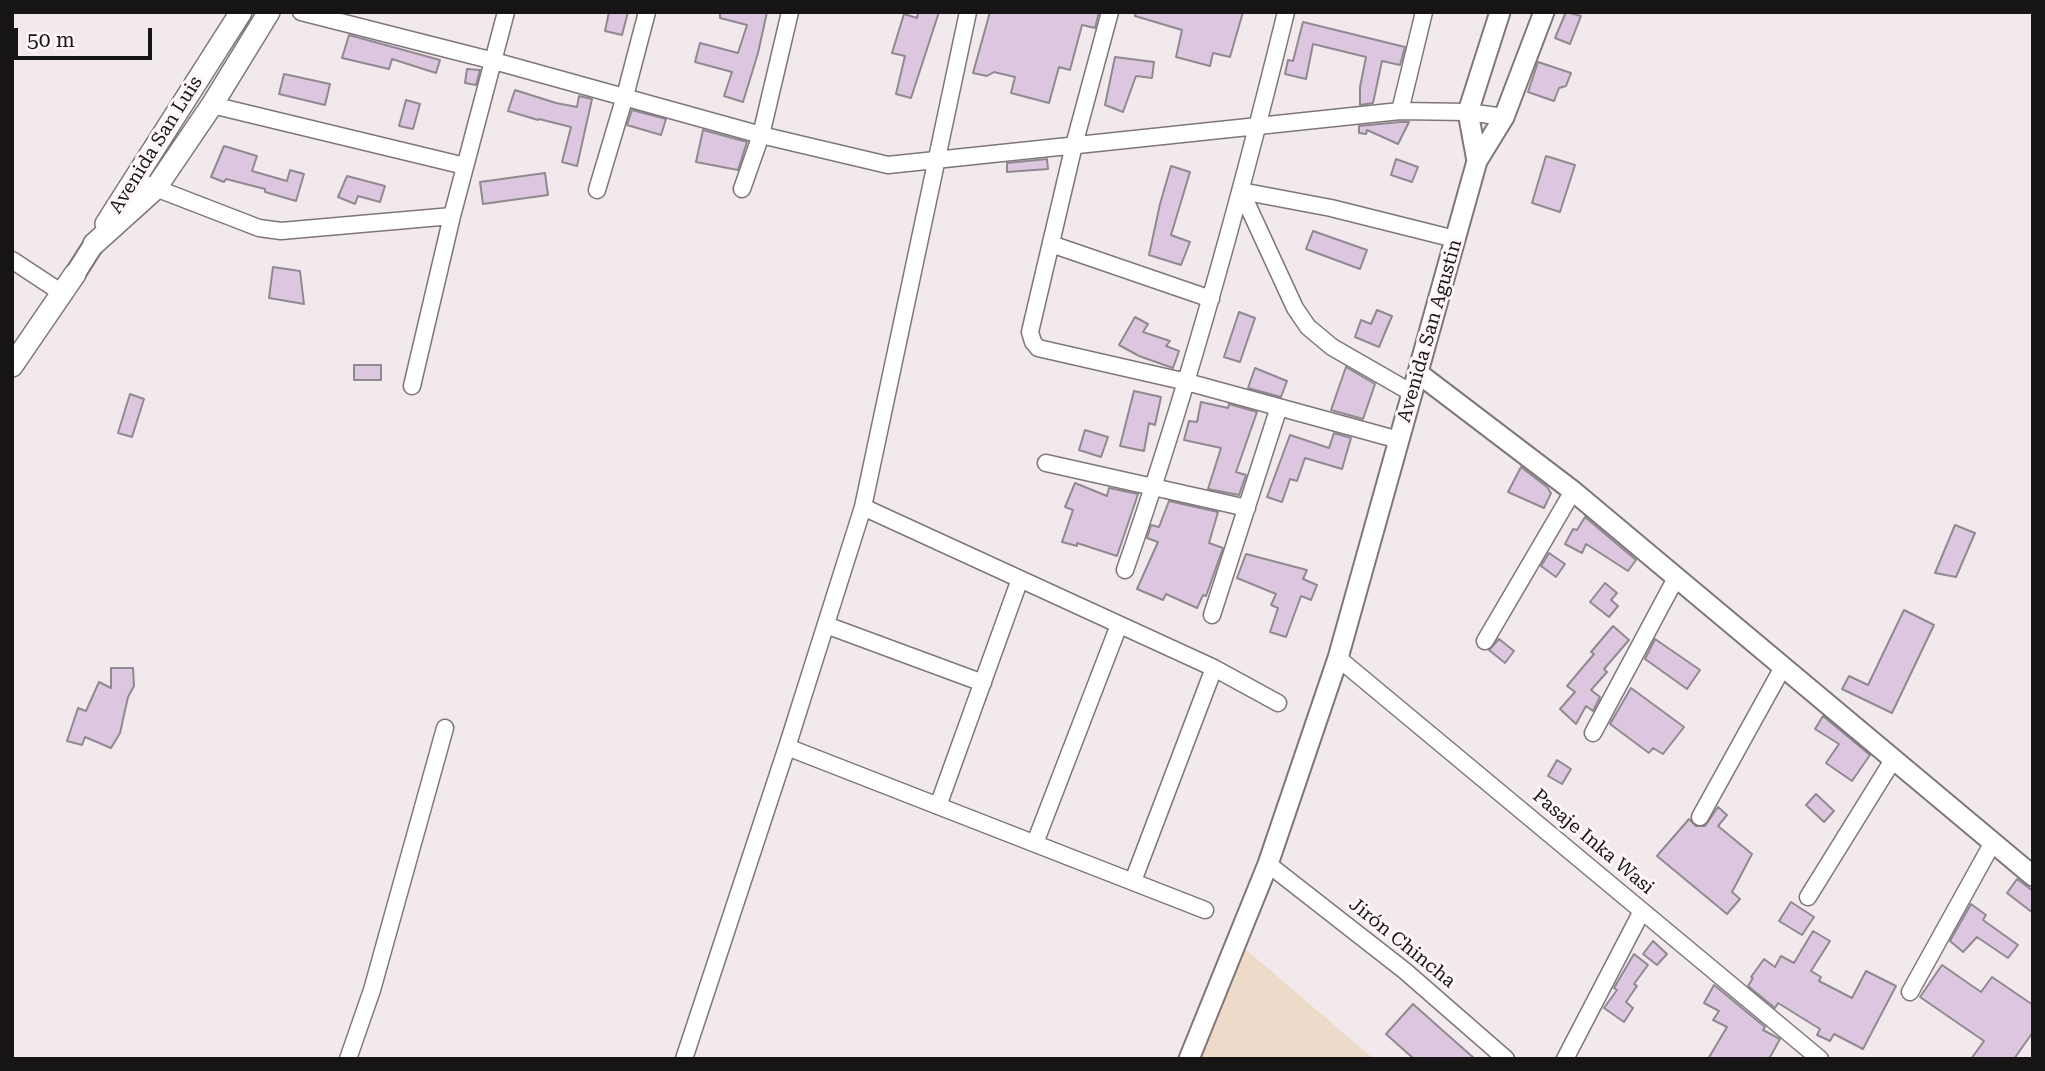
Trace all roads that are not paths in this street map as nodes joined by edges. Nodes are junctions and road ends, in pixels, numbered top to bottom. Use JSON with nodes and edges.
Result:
{"nodes":[{"id":1,"x":241,"y":12,"type":"edge"},
{"id":2,"x":269,"y":12,"type":"edge"},
{"id":3,"x":301,"y":12,"type":"edge"},
{"id":4,"x":506,"y":12,"type":"edge"},
{"id":5,"x":647,"y":12,"type":"edge"},
{"id":6,"x":790,"y":12,"type":"edge"},
{"id":7,"x":968,"y":12,"type":"edge"},
{"id":8,"x":1110,"y":12,"type":"edge"},
{"id":9,"x":1286,"y":12,"type":"edge"},
{"id":10,"x":1424,"y":12,"type":"edge"},
{"id":11,"x":1500,"y":12,"type":"edge"},
{"id":12,"x":1544,"y":12,"type":"edge"},
{"id":13,"x":494,"y":61,"type":"junction"},
{"id":14,"x":625,"y":96,"type":"junction"},
{"id":15,"x":212,"y":105,"type":"junction"},
{"id":16,"x":1400,"y":111,"type":"junction"},
{"id":17,"x":1468,"y":112,"type":"junction"},
{"id":18,"x":1504,"y":117,"type":"junction"},
{"id":19,"x":1258,"y":127,"type":"junction"},
{"id":20,"x":761,"y":135,"type":"junction"},
{"id":21,"x":1074,"y":145,"type":"junction"},
{"id":22,"x":935,"y":161,"type":"junction"},
{"id":23,"x":1477,"y":161,"type":"junction"},
{"id":24,"x":465,"y":166,"type":"junction"},
{"id":25,"x":134,"y":178,"type":"junction"},
{"id":26,"x":742,"y":188,"type":"dead end"},
{"id":27,"x":155,"y":189,"type":"junction"},
{"id":28,"x":597,"y":190,"type":"dead end"},
{"id":29,"x":1241,"y":191,"type":"junction"},
{"id":30,"x":452,"y":216,"type":"junction"},
{"id":31,"x":1455,"y":239,"type":"junction"},
{"id":32,"x":94,"y":244,"type":"junction"},
{"id":33,"x":1051,"y":244,"type":"junction"},
{"id":34,"x":12,"y":260,"type":"edge"},
{"id":35,"x":75,"y":274,"type":"joint"},
{"id":36,"x":62,"y":293,"type":"junction"},
{"id":37,"x":1211,"y":299,"type":"junction"},
{"id":38,"x":12,"y":366,"type":"edge"},
{"id":39,"x":1418,"y":373,"type":"junction"},
{"id":40,"x":1187,"y":382,"type":"junction"},
{"id":41,"x":412,"y":386,"type":"dead end"},
{"id":42,"x":1412,"y":393,"type":"junction"},
{"id":43,"x":1279,"y":407,"type":"junction"},
{"id":44,"x":1399,"y":440,"type":"junction"},
{"id":45,"x":1046,"y":463,"type":"dead end"},
{"id":46,"x":1154,"y":487,"type":"junction"},
{"id":47,"x":1573,"y":491,"type":"junction"},
{"id":48,"x":863,"y":507,"type":"junction"},
{"id":49,"x":1247,"y":508,"type":"junction"},
{"id":50,"x":1125,"y":570,"type":"dead end"},
{"id":51,"x":1676,"y":578,"type":"junction"},
{"id":52,"x":1020,"y":579,"type":"junction"},
{"id":53,"x":1212,"y":615,"type":"dead end"},
{"id":54,"x":826,"y":625,"type":"junction"},
{"id":55,"x":1119,"y":625,"type":"junction"},
{"id":56,"x":1485,"y":642,"type":"dead end"},
{"id":57,"x":1338,"y":657,"type":"junction"},
{"id":58,"x":1783,"y":667,"type":"junction"},
{"id":59,"x":1214,"y":668,"type":"junction"},
{"id":60,"x":983,"y":683,"type":"junction"},
{"id":61,"x":1278,"y":703,"type":"dead end"},
{"id":62,"x":445,"y":728,"type":"dead end"},
{"id":63,"x":1593,"y":733,"type":"dead end"},
{"id":64,"x":788,"y":747,"type":"junction"},
{"id":65,"x":1893,"y":760,"type":"junction"},
{"id":66,"x":938,"y":806,"type":"junction"},
{"id":67,"x":1700,"y":817,"type":"dead end"},
{"id":68,"x":1035,"y":843,"type":"junction"},
{"id":69,"x":1993,"y":844,"type":"junction"},
{"id":70,"x":1268,"y":864,"type":"junction"},
{"id":71,"x":2033,"y":876,"type":"edge"},
{"id":72,"x":1133,"y":881,"type":"junction"},
{"id":73,"x":1808,"y":897,"type":"dead end"},
{"id":74,"x":1205,"y":910,"type":"dead end"},
{"id":75,"x":1642,"y":911,"type":"junction"},
{"id":76,"x":1910,"y":992,"type":"dead end"},
{"id":77,"x":348,"y":1059,"type":"edge"},
{"id":78,"x":684,"y":1059,"type":"edge"},
{"id":79,"x":1189,"y":1059,"type":"edge"},
{"id":80,"x":1506,"y":1059,"type":"edge"},
{"id":81,"x":1565,"y":1059,"type":"edge"},
{"id":82,"x":1820,"y":1059,"type":"edge"}],
"edges":[{"from":1,"to":25,"type":"main road","name":"Avenida San Luis"},
{"from":2,"to":15,"type":"main road","name":"Avenida San Luis"},
{"from":3,"to":13,"type":"street"},
{"from":4,"to":13,"type":"street"},
{"from":5,"to":14,"type":"street"},
{"from":6,"to":20,"type":"street"},
{"from":7,"to":22,"type":"street"},
{"from":8,"to":21,"type":"street"},
{"from":9,"to":19,"type":"street"},
{"from":10,"to":16,"type":"street"},
{"from":11,"to":17,"type":"street"},
{"from":12,"to":18,"type":"street","name":"Avenida San Agustin"},
{"from":13,"to":14,"type":"street"},
{"from":13,"to":24,"type":"street"},
{"from":14,"to":20,"type":"street"},
{"from":14,"to":28,"type":"street"},
{"from":15,"to":24,"type":"street"},
{"from":15,"to":27,"type":"main road","name":"Avenida San Luis"},
{"from":16,"to":17,"type":"street"},
{"from":16,"to":19,"type":"street"},
{"from":17,"to":18,"type":"street"},
{"from":17,"to":23,"type":"street"},
{"from":18,"to":23,"type":"street","name":"Avenida San Agustin"},
{"from":19,"to":21,"type":"street"},
{"from":19,"to":29,"type":"street"},
{"from":20,"to":22,"type":"street"},
{"from":20,"to":26,"type":"street"},
{"from":21,"to":22,"type":"street"},
{"from":21,"to":33,"type":"street"},
{"from":22,"to":48,"type":"street"},
{"from":23,"to":31,"type":"street","name":"Avenida San Agustin"},
{"from":24,"to":30,"type":"street"},
{"from":25,"to":27,"type":"street"},
{"from":25,"to":32,"type":"main road","name":"Avenida San Luis"},
{"from":27,"to":30,"type":"street"},
{"from":27,"to":32,"type":"main road","name":"Avenida San Luis"},
{"from":29,"to":31,"type":"street"},
{"from":29,"to":37,"type":"street"},
{"from":29,"to":42,"type":"street"},
{"from":30,"to":41,"type":"street"},
{"from":31,"to":39,"type":"street","name":"Avenida San Agustin"},
{"from":32,"to":35,"type":"street","name":"Avenida San Luis"},
{"from":33,"to":37,"type":"street"},
{"from":33,"to":40,"type":"street"},
{"from":34,"to":36,"type":"street"},
{"from":35,"to":36,"type":"main road","name":"Avenida San Luis"},
{"from":36,"to":38,"type":"main road","name":"Avenida San Luis"},
{"from":37,"to":40,"type":"street"},
{"from":39,"to":42,"type":"street","name":"Avenida San Agustin"},
{"from":39,"to":47,"type":"street"},
{"from":40,"to":43,"type":"street"},
{"from":40,"to":46,"type":"street"},
{"from":42,"to":44,"type":"street","name":"Avenida San Agustin"},
{"from":43,"to":44,"type":"street"},
{"from":43,"to":49,"type":"street"},
{"from":44,"to":57,"type":"street","name":"Avenida San Agustin"},
{"from":45,"to":46,"type":"street"},
{"from":46,"to":49,"type":"street"},
{"from":46,"to":50,"type":"street"},
{"from":47,"to":51,"type":"street"},
{"from":47,"to":56,"type":"street"},
{"from":48,"to":52,"type":"street"},
{"from":48,"to":54,"type":"street"},
{"from":49,"to":53,"type":"street"},
{"from":51,"to":58,"type":"street"},
{"from":51,"to":63,"type":"street"},
{"from":52,"to":55,"type":"street"},
{"from":52,"to":60,"type":"street"},
{"from":54,"to":60,"type":"street"},
{"from":54,"to":64,"type":"street"},
{"from":55,"to":59,"type":"street"},
{"from":55,"to":68,"type":"street"},
{"from":57,"to":70,"type":"street","name":"Avenida San Agustin"},
{"from":57,"to":75,"type":"street","name":"Pasaje Inka Wasi"},
{"from":58,"to":65,"type":"street"},
{"from":58,"to":67,"type":"street"},
{"from":59,"to":61,"type":"street"},
{"from":59,"to":72,"type":"street"},
{"from":60,"to":66,"type":"street"},
{"from":62,"to":77,"type":"street"},
{"from":64,"to":66,"type":"street"},
{"from":64,"to":78,"type":"street"},
{"from":65,"to":69,"type":"street"},
{"from":65,"to":73,"type":"street"},
{"from":66,"to":68,"type":"street"},
{"from":68,"to":72,"type":"street"},
{"from":69,"to":71,"type":"street"},
{"from":69,"to":76,"type":"street"},
{"from":70,"to":79,"type":"street","name":"Avenida San Agustin"},
{"from":70,"to":80,"type":"street","name":"Jirón Chincha"},
{"from":72,"to":74,"type":"street"},
{"from":75,"to":81,"type":"street"},
{"from":75,"to":82,"type":"street","name":"Pasaje Inka Wasi"}]}
